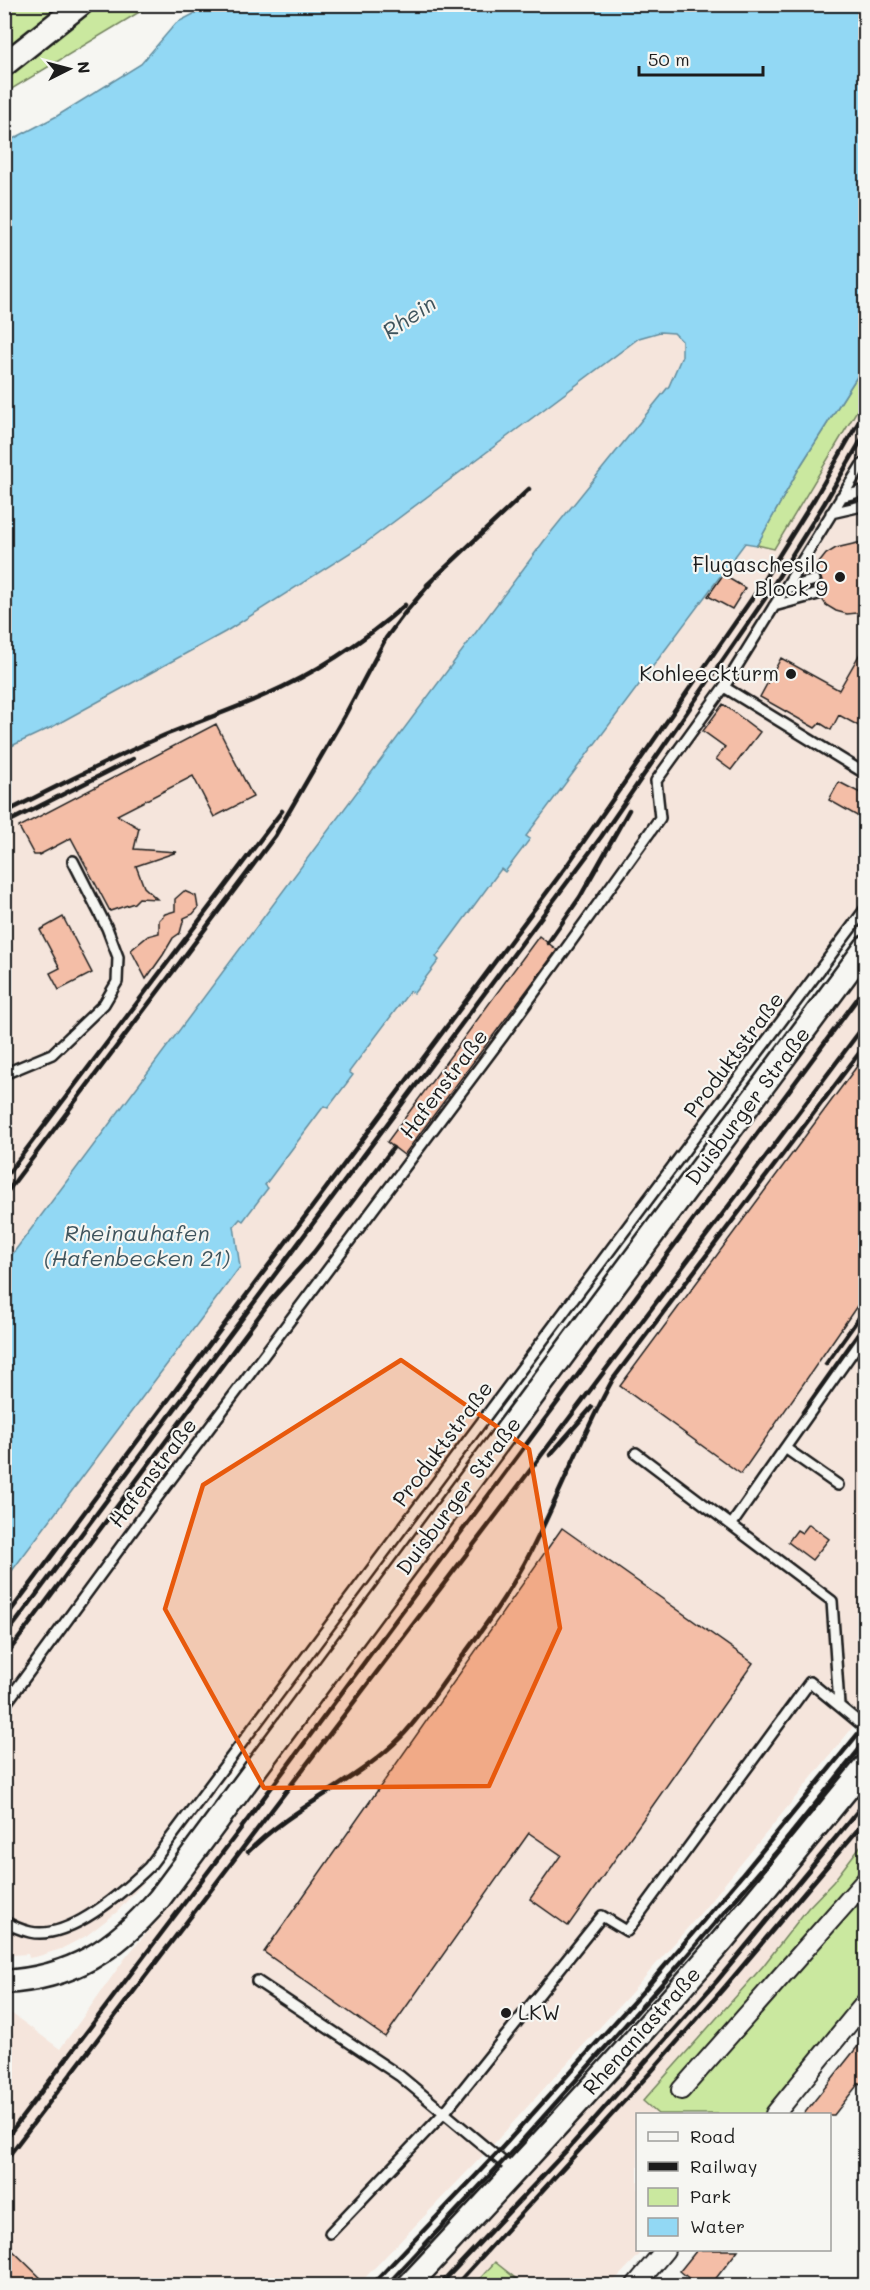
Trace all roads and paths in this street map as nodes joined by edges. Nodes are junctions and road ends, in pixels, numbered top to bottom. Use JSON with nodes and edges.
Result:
{"nodes":[{"id":1,"x":81,"y":4,"type":"edge"},
{"id":2,"x":4,"y":65,"type":"edge"},
{"id":3,"x":866,"y":462,"type":"edge"},
{"id":4,"x":866,"y":490,"type":"edge"},
{"id":5,"x":841,"y":497,"type":"junction"},
{"id":6,"x":866,"y":505,"type":"edge"},
{"id":7,"x":831,"y":513,"type":"junction"},
{"id":8,"x":815,"y":580,"type":"dead end"},
{"id":9,"x":784,"y":589,"type":"junction"},
{"id":10,"x":818,"y":594,"type":"dead end"},
{"id":11,"x":774,"y":606,"type":"junction"},
{"id":12,"x":724,"y":687,"type":"junction"},
{"id":13,"x":866,"y":774,"type":"edge"},
{"id":14,"x":73,"y":861,"type":"dead end"},
{"id":15,"x":866,"y":908,"type":"edge"},
{"id":16,"x":866,"y":947,"type":"edge"},
{"id":17,"x":4,"y":1074,"type":"edge"},
{"id":18,"x":866,"y":1333,"type":"edge"},
{"id":19,"x":785,"y":1448,"type":"junction"},
{"id":20,"x":636,"y":1453,"type":"dead end"},
{"id":21,"x":838,"y":1485,"type":"dead end"},
{"id":22,"x":732,"y":1524,"type":"junction"},
{"id":23,"x":839,"y":1705,"type":"junction"},
{"id":24,"x":4,"y":1706,"type":"edge"},
{"id":25,"x":866,"y":1728,"type":"edge"},
{"id":26,"x":866,"y":1766,"type":"edge"},
{"id":27,"x":866,"y":1880,"type":"edge"},
{"id":28,"x":4,"y":1921,"type":"edge"},
{"id":29,"x":257,"y":1981,"type":"dead end"},
{"id":30,"x":5,"y":1982,"type":"edge"},
{"id":31,"x":866,"y":2002,"type":"edge"},
{"id":32,"x":681,"y":2090,"type":"dead end"},
{"id":33,"x":444,"y":2113,"type":"junction"},
{"id":34,"x":777,"y":2113,"type":"edge"},
{"id":35,"x":515,"y":2172,"type":"junction"},
{"id":36,"x":330,"y":2233,"type":"dead end"},
{"id":37,"x":664,"y":2251,"type":"edge"},
{"id":38,"x":408,"y":2286,"type":"edge"},
{"id":39,"x":635,"y":2286,"type":"edge"}],
"edges":[{"from":1,"to":2,"type":"street"},
{"from":3,"to":5,"type":"lane","name":"Hafenstraße"},
{"from":4,"to":5,"type":"lane"},
{"from":5,"to":7,"type":"lane","name":"Hafenstraße"},
{"from":6,"to":7,"type":"lane"},
{"from":7,"to":9,"type":"lane","name":"Hafenstraße"},
{"from":8,"to":9,"type":"lane"},
{"from":9,"to":11,"type":"lane","name":"Hafenstraße"},
{"from":10,"to":11,"type":"lane"},
{"from":11,"to":12,"type":"lane","name":"Hafenstraße"},
{"from":12,"to":13,"type":"lane"},
{"from":12,"to":24,"type":"lane","name":"Hafenstraße"},
{"from":14,"to":17,"type":"lane"},
{"from":15,"to":28,"type":"lane","name":"Produktstraße"},
{"from":16,"to":30,"type":"street","name":"Duisburger Straße"},
{"from":18,"to":19,"type":"lane"},
{"from":19,"to":21,"type":"lane"},
{"from":19,"to":22,"type":"lane"},
{"from":20,"to":22,"type":"lane"},
{"from":22,"to":23,"type":"lane"},
{"from":23,"to":25,"type":"lane"},
{"from":23,"to":33,"type":"lane"},
{"from":26,"to":35,"type":"street","name":"Rhenaniastraße"},
{"from":27,"to":32,"type":"street"},
{"from":29,"to":33,"type":"lane"},
{"from":31,"to":34,"type":"street"},
{"from":33,"to":35,"type":"lane"},
{"from":33,"to":36,"type":"lane"},
{"from":35,"to":38,"type":"street","name":"Rhenaniastraße"},
{"from":37,"to":39,"type":"street"}]}
